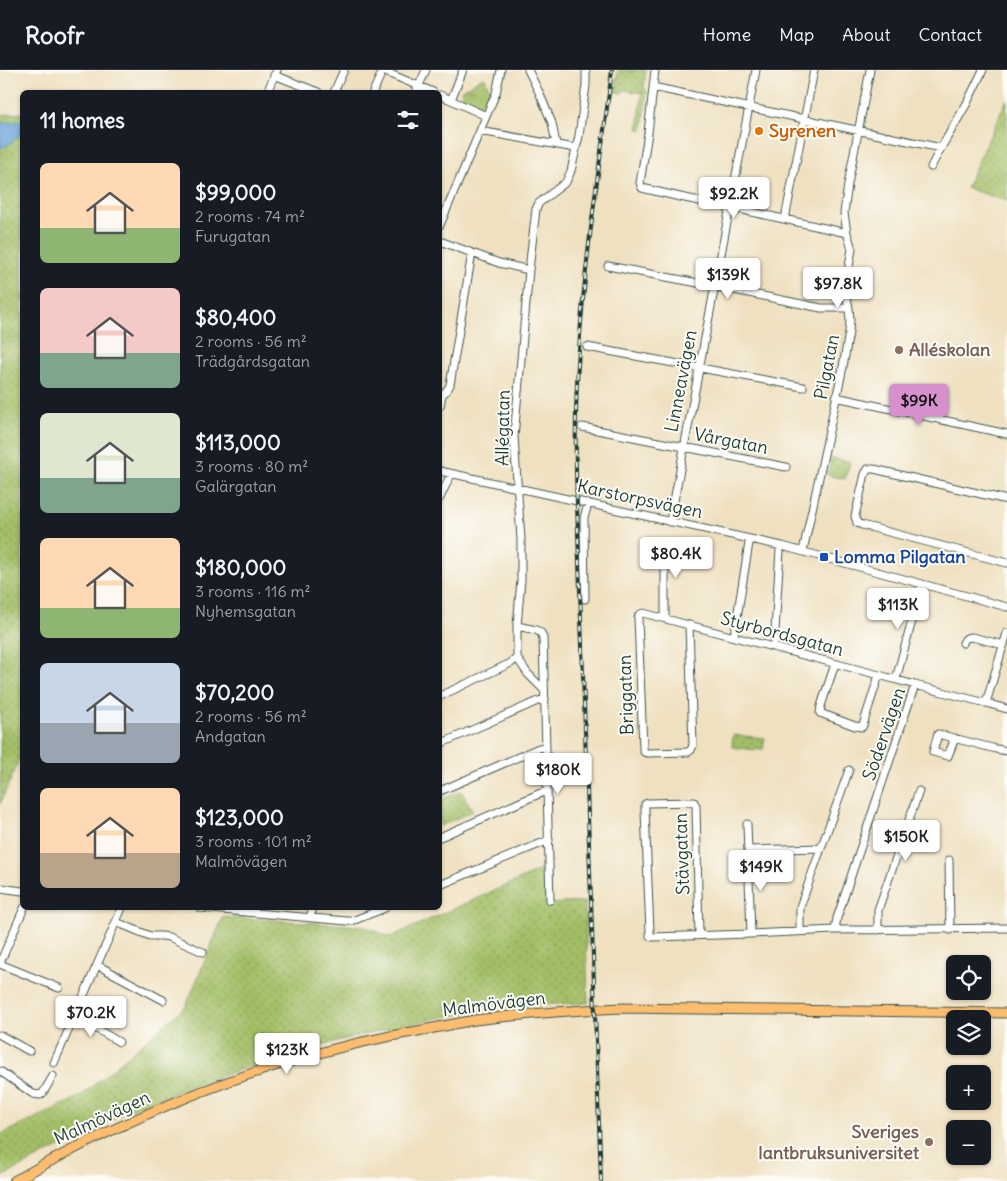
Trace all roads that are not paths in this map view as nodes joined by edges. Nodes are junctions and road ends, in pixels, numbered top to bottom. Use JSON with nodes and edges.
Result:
{"nodes":[{"id":1,"x":344,"y":70,"type":"edge"},
{"id":2,"x":383,"y":70,"type":"edge"},
{"id":3,"x":426,"y":70,"type":"edge"},
{"id":4,"x":463,"y":70,"type":"edge"},
{"id":5,"x":502,"y":70,"type":"edge"},
{"id":6,"x":528,"y":70,"type":"edge"},
{"id":7,"x":586,"y":70,"type":"edge"},
{"id":8,"x":656,"y":70,"type":"edge"},
{"id":9,"x":756,"y":70,"type":"edge"},
{"id":10,"x":814,"y":70,"type":"edge"},
{"id":11,"x":870,"y":70,"type":"edge"},
{"id":12,"x":983,"y":70,"type":"edge"},
{"id":13,"x":276,"y":73,"type":"edge"},
{"id":14,"x":653,"y":87,"type":"junction"},
{"id":15,"x":417,"y":89,"type":"edge"},
{"id":16,"x":268,"y":90,"type":"edge"},
{"id":17,"x":314,"y":90,"type":"edge"},
{"id":18,"x":335,"y":90,"type":"edge"},
{"id":19,"x":375,"y":90,"type":"edge"},
{"id":20,"x":442,"y":97,"type":"edge"},
{"id":21,"x":451,"y":100,"type":"junction"},
{"id":22,"x":749,"y":108,"type":"junction"},
{"id":23,"x":486,"y":116,"type":"junction"},
{"id":24,"x":805,"y":118,"type":"junction"},
{"id":25,"x":858,"y":129,"type":"junction"},
{"id":26,"x":480,"y":132,"type":"junction"},
{"id":27,"x":556,"y":144,"type":"junction"},
{"id":28,"x":576,"y":148,"type":"junction"},
{"id":29,"x":941,"y":148,"type":"junction"},
{"id":30,"x":931,"y":167,"type":"dead end"},
{"id":31,"x":729,"y":207,"type":"junction"},
{"id":32,"x":785,"y":219,"type":"junction"},
{"id":33,"x":442,"y":220,"type":"edge"},
{"id":34,"x":847,"y":233,"type":"junction"},
{"id":35,"x":442,"y":242,"type":"edge"},
{"id":36,"x":472,"y":253,"type":"junction"},
{"id":37,"x":608,"y":266,"type":"dead end"},
{"id":38,"x":529,"y":270,"type":"junction"},
{"id":39,"x":714,"y":286,"type":"junction"},
{"id":40,"x":849,"y":308,"type":"junction"},
{"id":41,"x":587,"y":347,"type":"dead end"},
{"id":42,"x":698,"y":368,"type":"junction"},
{"id":43,"x":803,"y":387,"type":"dead end"},
{"id":44,"x":442,"y":394,"type":"edge"},
{"id":45,"x":836,"y":397,"type":"junction"},
{"id":46,"x":582,"y":427,"type":"dead end"},
{"id":47,"x":1007,"y":434,"type":"edge"},
{"id":48,"x":683,"y":447,"type":"junction"},
{"id":49,"x":786,"y":467,"type":"dead end"},
{"id":50,"x":442,"y":472,"type":"edge"},
{"id":51,"x":451,"y":474,"type":"junction"},
{"id":52,"x":518,"y":488,"type":"junction"},
{"id":53,"x":442,"y":494,"type":"edge"},
{"id":54,"x":1007,"y":500,"type":"edge"},
{"id":55,"x":588,"y":504,"type":"junction"},
{"id":56,"x":670,"y":522,"type":"junction"},
{"id":57,"x":662,"y":542,"type":"dead end"},
{"id":58,"x":749,"y":543,"type":"dead end"},
{"id":59,"x":780,"y":550,"type":"dead end"},
{"id":60,"x":803,"y":551,"type":"junction"},
{"id":61,"x":1007,"y":563,"type":"edge"},
{"id":62,"x":920,"y":588,"type":"dead end"},
{"id":63,"x":585,"y":599,"type":"dead end"},
{"id":64,"x":1007,"y":607,"type":"edge"},
{"id":65,"x":641,"y":613,"type":"joint"},
{"id":66,"x":665,"y":618,"type":"junction"},
{"id":67,"x":689,"y":625,"type":"junction"},
{"id":68,"x":517,"y":626,"type":"junction"},
{"id":69,"x":1007,"y":633,"type":"edge"},
{"id":70,"x":734,"y":636,"type":"junction"},
{"id":71,"x":963,"y":643,"type":"dead end"},
{"id":72,"x":1004,"y":646,"type":"junction"},
{"id":73,"x":774,"y":647,"type":"junction"},
{"id":74,"x":516,"y":658,"type":"junction"},
{"id":75,"x":835,"y":664,"type":"junction"},
{"id":76,"x":879,"y":675,"type":"junction"},
{"id":77,"x":896,"y":679,"type":"junction"},
{"id":78,"x":915,"y":685,"type":"junction"},
{"id":79,"x":544,"y":690,"type":"junction"},
{"id":80,"x":442,"y":695,"type":"edge"},
{"id":81,"x":545,"y":699,"type":"junction"},
{"id":82,"x":986,"y":703,"type":"junction"},
{"id":83,"x":1007,"y":709,"type":"edge"},
{"id":84,"x":955,"y":738,"type":"dead end"},
{"id":85,"x":442,"y":743,"type":"edge"},
{"id":86,"x":546,"y":746,"type":"junction"},
{"id":87,"x":1007,"y":750,"type":"edge"},
{"id":88,"x":848,"y":770,"type":"dead end"},
{"id":89,"x":442,"y":790,"type":"edge"},
{"id":90,"x":919,"y":791,"type":"dead end"},
{"id":91,"x":547,"y":792,"type":"junction"},
{"id":92,"x":747,"y":824,"type":"dead end"},
{"id":93,"x":442,"y":836,"type":"edge"},
{"id":94,"x":548,"y":840,"type":"junction"},
{"id":95,"x":821,"y":848,"type":"junction"},
{"id":96,"x":748,"y":850,"type":"junction"},
{"id":97,"x":949,"y":860,"type":"dead end"},
{"id":98,"x":442,"y":883,"type":"edge"},
{"id":99,"x":1,"y":888,"type":"edge"},
{"id":100,"x":20,"y":891,"type":"edge"},
{"id":101,"x":550,"y":900,"type":"dead end"},
{"id":102,"x":23,"y":910,"type":"edge"},
{"id":103,"x":121,"y":910,"type":"edge"},
{"id":104,"x":250,"y":910,"type":"edge"},
{"id":105,"x":312,"y":910,"type":"edge"},
{"id":106,"x":380,"y":910,"type":"edge"},
{"id":107,"x":275,"y":911,"type":"edge"},
{"id":108,"x":310,"y":918,"type":"junction"},
{"id":109,"x":116,"y":922,"type":"junction"},
{"id":110,"x":1007,"y":928,"type":"edge"},
{"id":111,"x":835,"y":930,"type":"junction"},
{"id":112,"x":878,"y":930,"type":"junction"},
{"id":113,"x":950,"y":930,"type":"junction"},
{"id":114,"x":800,"y":931,"type":"junction"},
{"id":115,"x":751,"y":934,"type":"junction"},
{"id":116,"x":699,"y":936,"type":"junction"},
{"id":117,"x":203,"y":952,"type":"dead end"},
{"id":118,"x":0,"y":964,"type":"edge"},
{"id":119,"x":97,"y":965,"type":"junction"},
{"id":120,"x":59,"y":988,"type":"dead end"},
{"id":121,"x":162,"y":1000,"type":"dead end"},
{"id":122,"x":1007,"y":1014,"type":"edge"},
{"id":123,"x":75,"y":1016,"type":"junction"},
{"id":124,"x":0,"y":1035,"type":"edge"},
{"id":125,"x":119,"y":1042,"type":"dead end"},
{"id":126,"x":29,"y":1050,"type":"dead end"},
{"id":127,"x":54,"y":1063,"type":"dead end"},
{"id":128,"x":0,"y":1071,"type":"edge"},
{"id":129,"x":53,"y":1076,"type":"dead end"},
{"id":130,"x":14,"y":1181,"type":"edge"}],
"edges":[{"from":1,"to":18,"type":"street"},
{"from":2,"to":15,"type":"street"},
{"from":2,"to":19,"type":"street"},
{"from":3,"to":15,"type":"street"},
{"from":4,"to":21,"type":"street"},
{"from":5,"to":23,"type":"street"},
{"from":6,"to":27,"type":"street"},
{"from":7,"to":28,"type":"street"},
{"from":8,"to":14,"type":"street"},
{"from":9,"to":22,"type":"street","name":"Linneavägen"},
{"from":10,"to":24,"type":"street"},
{"from":11,"to":25,"type":"street","name":"Pilgatan"},
{"from":12,"to":29,"type":"street"},
{"from":13,"to":16,"type":"street"},
{"from":13,"to":17,"type":"street"},
{"from":14,"to":22,"type":"street"},
{"from":14,"to":31,"type":"street"},
{"from":20,"to":21,"type":"street"},
{"from":21,"to":23,"type":"street"},
{"from":22,"to":24,"type":"street"},
{"from":22,"to":31,"type":"street","name":"Linneavägen"},
{"from":23,"to":26,"type":"street"},
{"from":24,"to":25,"type":"street"},
{"from":24,"to":32,"type":"street"},
{"from":25,"to":29,"type":"street"},
{"from":25,"to":34,"type":"street","name":"Pilgatan"},
{"from":26,"to":27,"type":"street"},
{"from":26,"to":33,"type":"street"},
{"from":27,"to":28,"type":"street"},
{"from":28,"to":38,"type":"street","name":"Allégatan"},
{"from":29,"to":30,"type":"street"},
{"from":31,"to":32,"type":"street"},
{"from":31,"to":39,"type":"street","name":"Linneavägen"},
{"from":32,"to":34,"type":"street"},
{"from":34,"to":40,"type":"street","name":"Pilgatan"},
{"from":35,"to":36,"type":"street"},
{"from":36,"to":38,"type":"street"},
{"from":36,"to":44,"type":"street"},
{"from":37,"to":39,"type":"street"},
{"from":38,"to":52,"type":"street","name":"Allégatan"},
{"from":39,"to":40,"type":"street"},
{"from":39,"to":42,"type":"street","name":"Linneavägen"},
{"from":40,"to":45,"type":"street","name":"Pilgatan"},
{"from":41,"to":42,"type":"street"},
{"from":42,"to":43,"type":"street"},
{"from":42,"to":48,"type":"street","name":"Linneavägen"},
{"from":45,"to":47,"type":"street"},
{"from":45,"to":60,"type":"street","name":"Pilgatan"},
{"from":46,"to":48,"type":"street","name":"Vårgatan"},
{"from":48,"to":49,"type":"street","name":"Vårgatan"},
{"from":48,"to":56,"type":"street","name":"Linneavägen"},
{"from":50,"to":51,"type":"street","name":"Karstorpsvägen"},
{"from":51,"to":52,"type":"street","name":"Karstorpsvägen"},
{"from":51,"to":53,"type":"street"},
{"from":52,"to":55,"type":"street","name":"Karstorpsvägen"},
{"from":52,"to":68,"type":"street","name":"Allégatan"},
{"from":54,"to":61,"type":"street"},
{"from":55,"to":56,"type":"street","name":"Karstorpsvägen"},
{"from":55,"to":63,"type":"street"},
{"from":56,"to":60,"type":"street","name":"Karstorpsvägen"},
{"from":57,"to":66,"type":"street"},
{"from":58,"to":70,"type":"street"},
{"from":59,"to":73,"type":"street"},
{"from":60,"to":64,"type":"street","name":"Karstorpsvägen"},
{"from":62,"to":77,"type":"street"},
{"from":65,"to":66,"type":"street","name":"Styrbordsgatan"},
{"from":65,"to":67,"type":"street","name":"Briggatan"},
{"from":66,"to":67,"type":"street","name":"Styrbordsgatan"},
{"from":67,"to":70,"type":"street","name":"Styrbordsgatan"},
{"from":68,"to":74,"type":"street","name":"Allégatan"},
{"from":68,"to":79,"type":"street"},
{"from":69,"to":72,"type":"street"},
{"from":70,"to":73,"type":"street","name":"Styrbordsgatan"},
{"from":71,"to":72,"type":"street"},
{"from":72,"to":82,"type":"street"},
{"from":73,"to":75,"type":"street","name":"Styrbordsgatan"},
{"from":74,"to":79,"type":"street"},
{"from":74,"to":80,"type":"street"},
{"from":75,"to":76,"type":"street","name":"Styrbordsgatan"},
{"from":75,"to":76,"type":"street"},
{"from":76,"to":77,"type":"street","name":"Styrbordsgatan"},
{"from":77,"to":78,"type":"street","name":"Styrbordsgatan"},
{"from":78,"to":82,"type":"street","name":"Södervägen"},
{"from":78,"to":111,"type":"street","name":"Södervägen"},
{"from":79,"to":81,"type":"street"},
{"from":81,"to":85,"type":"street"},
{"from":81,"to":86,"type":"street"},
{"from":82,"to":83,"type":"street","name":"Södervägen"},
{"from":84,"to":87,"type":"street"},
{"from":86,"to":89,"type":"street"},
{"from":86,"to":91,"type":"street"},
{"from":88,"to":95,"type":"street"},
{"from":90,"to":112,"type":"street"},
{"from":91,"to":93,"type":"street"},
{"from":91,"to":94,"type":"street"},
{"from":92,"to":96,"type":"street"},
{"from":94,"to":98,"type":"street"},
{"from":94,"to":101,"type":"street"},
{"from":95,"to":96,"type":"street"},
{"from":95,"to":114,"type":"street"},
{"from":96,"to":115,"type":"street"},
{"from":97,"to":113,"type":"street"},
{"from":99,"to":100,"type":"street"},
{"from":102,"to":118,"type":"street"},
{"from":103,"to":109,"type":"street"},
{"from":104,"to":107,"type":"street"},
{"from":105,"to":108,"type":"street"},
{"from":106,"to":108,"type":"street"},
{"from":107,"to":108,"type":"street"},
{"from":109,"to":117,"type":"street"},
{"from":109,"to":119,"type":"street"},
{"from":110,"to":113,"type":"street"},
{"from":111,"to":112,"type":"street"},
{"from":111,"to":114,"type":"street"},
{"from":112,"to":113,"type":"street"},
{"from":114,"to":115,"type":"street"},
{"from":115,"to":116,"type":"street"},
{"from":116,"to":116,"type":"street","name":"Stävgatan"},
{"from":118,"to":120,"type":"street"},
{"from":119,"to":121,"type":"street"},
{"from":119,"to":123,"type":"street"},
{"from":122,"to":130,"type":"main road","name":"Malmövägen"},
{"from":123,"to":125,"type":"street"},
{"from":123,"to":127,"type":"street"},
{"from":124,"to":126,"type":"street"},
{"from":128,"to":129,"type":"street"}]}
